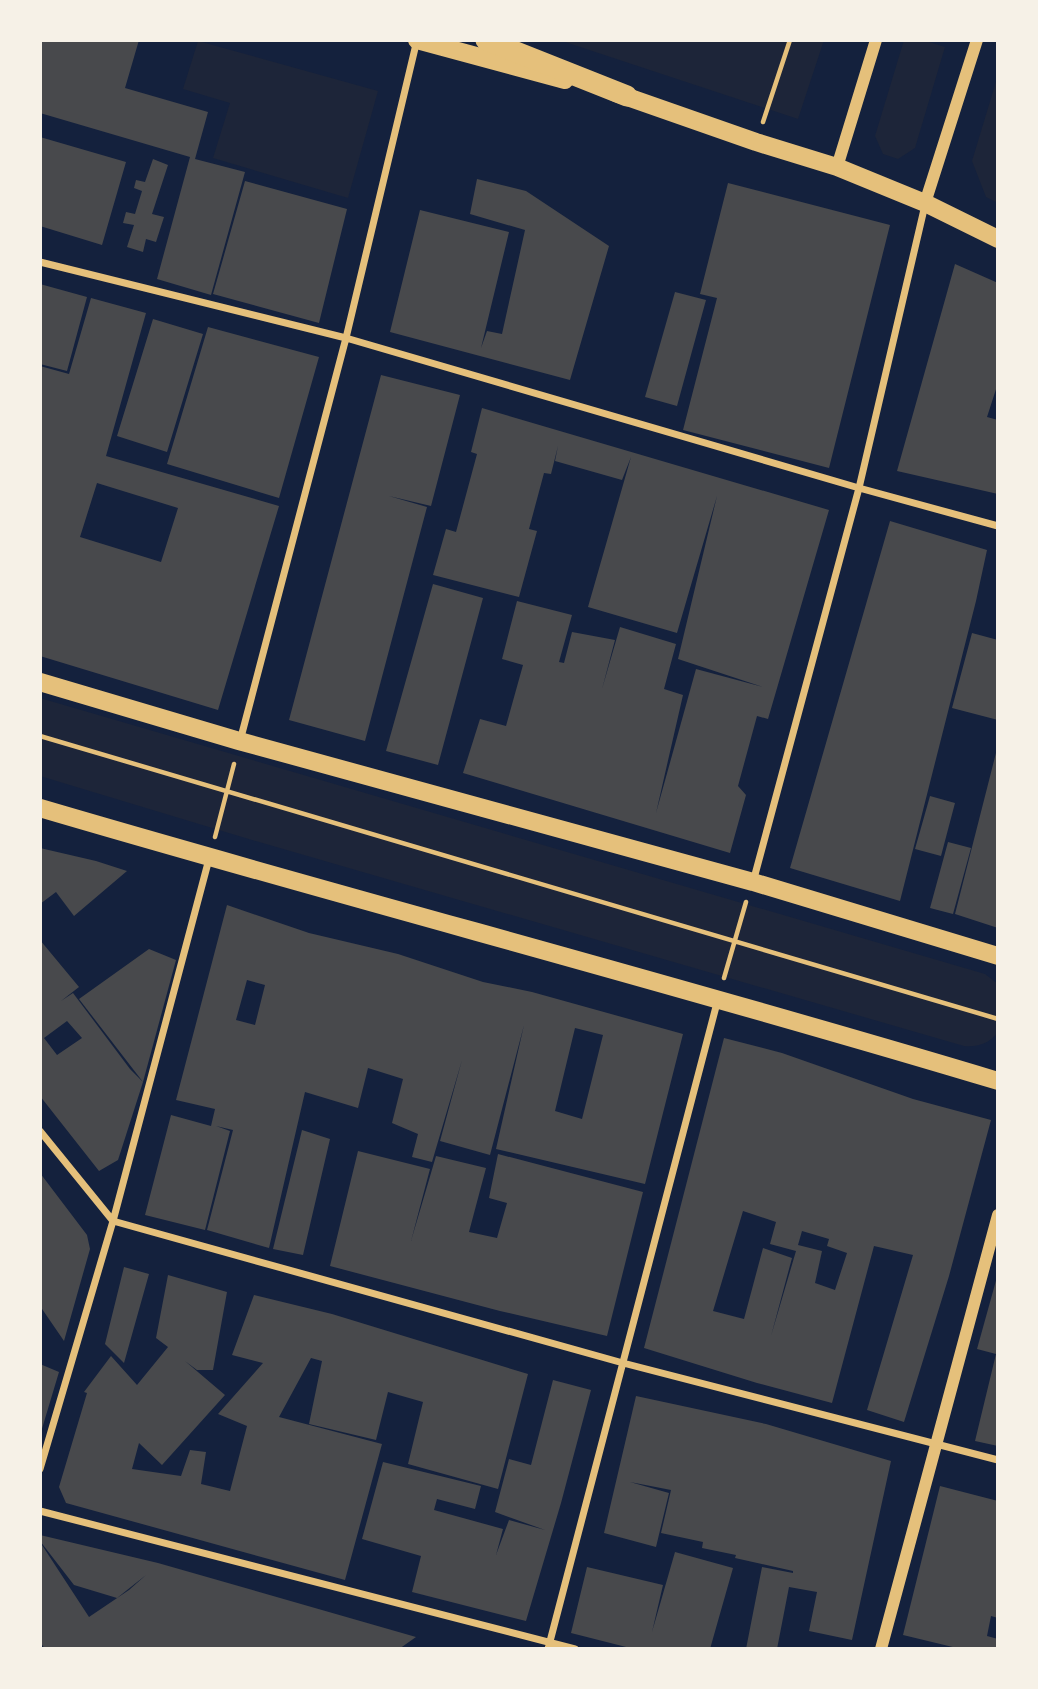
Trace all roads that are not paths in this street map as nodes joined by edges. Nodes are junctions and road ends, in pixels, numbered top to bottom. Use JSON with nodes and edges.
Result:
{"nodes":[{"id":1,"x":416,"y":40,"type":"edge"},
{"id":2,"x":486,"y":40,"type":"edge"},
{"id":3,"x":877,"y":40,"type":"edge"},
{"id":4,"x":977,"y":40,"type":"edge"},
{"id":5,"x":627,"y":96,"type":"junction"},
{"id":6,"x":837,"y":167,"type":"junction"},
{"id":7,"x":925,"y":203,"type":"junction"},
{"id":8,"x":998,"y":239,"type":"edge"},
{"id":9,"x":40,"y":262,"type":"edge"},
{"id":10,"x":346,"y":338,"type":"junction"},
{"id":11,"x":859,"y":488,"type":"junction"},
{"id":12,"x":998,"y":526,"type":"edge"},
{"id":13,"x":40,"y":682,"type":"edge"},
{"id":14,"x":239,"y":741,"type":"junction"},
{"id":15,"x":40,"y":808,"type":"edge"},
{"id":16,"x":209,"y":858,"type":"junction"},
{"id":17,"x":753,"y":882,"type":"junction"},
{"id":18,"x":998,"y":956,"type":"edge"},
{"id":19,"x":718,"y":999,"type":"junction"},
{"id":20,"x":992,"y":1077,"type":"edge"},
{"id":21,"x":40,"y":1131,"type":"edge"},
{"id":22,"x":998,"y":1215,"type":"edge"},
{"id":23,"x":113,"y":1221,"type":"junction"},
{"id":24,"x":623,"y":1363,"type":"junction"},
{"id":25,"x":938,"y":1443,"type":"junction"},
{"id":26,"x":998,"y":1460,"type":"edge"},
{"id":27,"x":40,"y":1469,"type":"edge"},
{"id":28,"x":40,"y":1511,"type":"edge"},
{"id":29,"x":549,"y":1645,"type":"edge"},
{"id":30,"x":575,"y":1649,"type":"edge"},
{"id":31,"x":881,"y":1649,"type":"edge"}],
"edges":[{"from":1,"to":5,"type":"main road"},
{"from":1,"to":10,"type":"street"},
{"from":2,"to":5,"type":"highway"},
{"from":3,"to":6,"type":"street"},
{"from":4,"to":7,"type":"street"},
{"from":5,"to":6,"type":"main road"},
{"from":6,"to":7,"type":"main road"},
{"from":7,"to":8,"type":"main road"},
{"from":7,"to":11,"type":"street"},
{"from":9,"to":10,"type":"street"},
{"from":10,"to":11,"type":"street"},
{"from":10,"to":14,"type":"street"},
{"from":11,"to":12,"type":"street"},
{"from":11,"to":17,"type":"street"},
{"from":13,"to":14,"type":"main road"},
{"from":14,"to":17,"type":"main road"},
{"from":15,"to":16,"type":"main road"},
{"from":16,"to":19,"type":"main road"},
{"from":16,"to":23,"type":"street"},
{"from":17,"to":18,"type":"main road"},
{"from":19,"to":20,"type":"main road"},
{"from":19,"to":24,"type":"street"},
{"from":21,"to":23,"type":"street"},
{"from":22,"to":25,"type":"street"},
{"from":23,"to":24,"type":"street"},
{"from":23,"to":27,"type":"street"},
{"from":24,"to":25,"type":"street"},
{"from":24,"to":29,"type":"street"},
{"from":25,"to":26,"type":"street"},
{"from":25,"to":31,"type":"street"},
{"from":28,"to":29,"type":"street"},
{"from":29,"to":30,"type":"street"}]}
